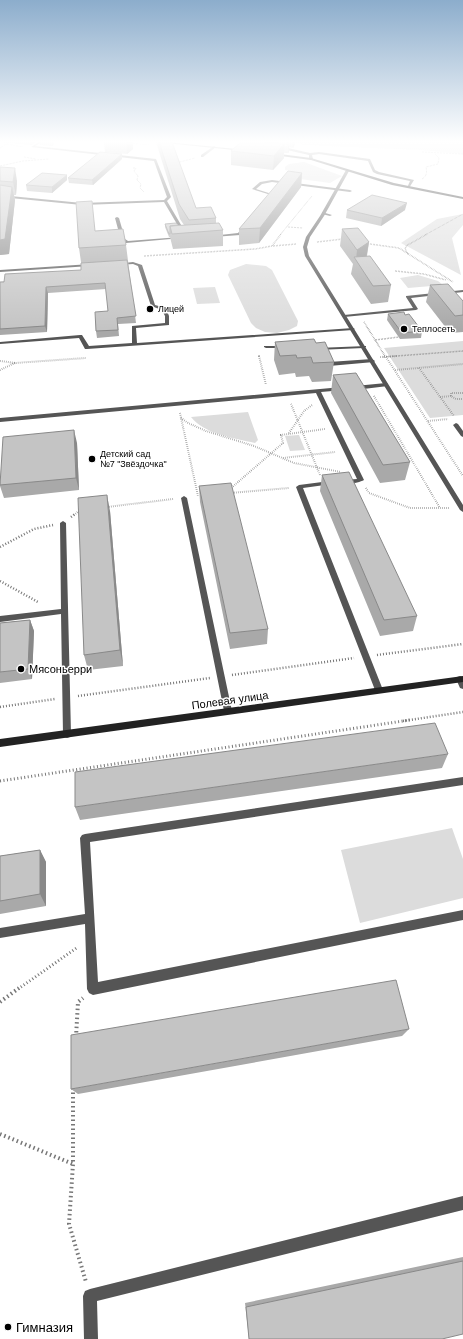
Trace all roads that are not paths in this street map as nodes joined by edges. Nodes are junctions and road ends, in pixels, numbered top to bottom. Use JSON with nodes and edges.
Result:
{"nodes":[{"id":1,"x":167,"y":204,"type":"edge"},
{"id":2,"x":328,"y":204,"type":"edge"},
{"id":3,"x":323,"y":213,"type":"junction"},
{"id":4,"x":330,"y":215,"type":"dead end"},
{"id":5,"x":116,"y":218,"type":"dead end"},
{"id":6,"x":249,"y":223,"type":"edge"},
{"id":7,"x":209,"y":236,"type":"edge"},
{"id":8,"x":109,"y":264,"type":"edge"},
{"id":9,"x":93,"y":265,"type":"edge"},
{"id":10,"x":0,"y":271,"type":"edge"},
{"id":11,"x":463,"y":291,"type":"edge"},
{"id":12,"x":454,"y":293,"type":"junction"},
{"id":13,"x":459,"y":299,"type":"edge"},
{"id":14,"x":344,"y":316,"type":"junction"},
{"id":15,"x":353,"y":329,"type":"junction"},
{"id":16,"x":0,"y":343,"type":"edge"},
{"id":17,"x":134,"y":345,"type":"junction"},
{"id":18,"x":289,"y":346,"type":"edge"},
{"id":19,"x":266,"y":347,"type":"dead end"},
{"id":20,"x":364,"y":347,"type":"junction"},
{"id":21,"x":312,"y":348,"type":"edge"},
{"id":22,"x":326,"y":357,"type":"junction"},
{"id":23,"x":371,"y":359,"type":"junction"},
{"id":24,"x":352,"y":360,"type":"dead end"},
{"id":25,"x":386,"y":385,"type":"junction"},
{"id":26,"x":318,"y":391,"type":"junction"},
{"id":27,"x":0,"y":420,"type":"edge"},
{"id":28,"x":456,"y":425,"type":"dead end"},
{"id":29,"x":463,"y":436,"type":"edge"},
{"id":30,"x":184,"y":498,"type":"road end"},
{"id":31,"x":463,"y":508,"type":"edge"},
{"id":32,"x":63,"y":523,"type":"road end"},
{"id":33,"x":65,"y":612,"type":"junction"},
{"id":34,"x":0,"y":619,"type":"edge"},
{"id":35,"x":462,"y":681,"type":"edge"},
{"id":36,"x":379,"y":690,"type":"junction"},
{"id":37,"x":228,"y":711,"type":"junction"},
{"id":38,"x":67,"y":734,"type":"junction"},
{"id":39,"x":0,"y":744,"type":"edge"},
{"id":40,"x":463,"y":781,"type":"edge"},
{"id":41,"x":463,"y":915,"type":"edge"},
{"id":42,"x":90,"y":918,"type":"junction"},
{"id":43,"x":0,"y":933,"type":"edge"},
{"id":44,"x":463,"y":1203,"type":"edge"},
{"id":45,"x":91,"y":1339,"type":"edge"}],
"edges":[{"from":1,"to":5,"type":"street"},
{"from":2,"to":3,"type":"street"},
{"from":3,"to":4,"type":"street"},
{"from":3,"to":14,"type":"street"},
{"from":6,"to":7,"type":"street"},
{"from":8,"to":17,"type":"street"},
{"from":9,"to":10,"type":"street"},
{"from":11,"to":12,"type":"street"},
{"from":12,"to":13,"type":"street"},
{"from":12,"to":14,"type":"street"},
{"from":14,"to":15,"type":"street"},
{"from":15,"to":17,"type":"street"},
{"from":15,"to":20,"type":"street"},
{"from":16,"to":17,"type":"street"},
{"from":18,"to":19,"type":"street"},
{"from":20,"to":22,"type":"street"},
{"from":20,"to":23,"type":"street"},
{"from":21,"to":22,"type":"street"},
{"from":22,"to":23,"type":"street"},
{"from":22,"to":24,"type":"street"},
{"from":23,"to":25,"type":"street"},
{"from":25,"to":26,"type":"street"},
{"from":25,"to":31,"type":"street"},
{"from":26,"to":27,"type":"street"},
{"from":26,"to":36,"type":"street"},
{"from":28,"to":29,"type":"street"},
{"from":30,"to":37,"type":"street"},
{"from":32,"to":33,"type":"street"},
{"from":33,"to":34,"type":"street"},
{"from":33,"to":38,"type":"street"},
{"from":35,"to":36,"type":"street","name":"Полевая улица"},
{"from":36,"to":37,"type":"street","name":"Полевая улица"},
{"from":37,"to":38,"type":"street","name":"Полевая улица"},
{"from":38,"to":39,"type":"street","name":"Полевая улица"},
{"from":40,"to":42,"type":"street"},
{"from":41,"to":42,"type":"street"},
{"from":42,"to":43,"type":"street"},
{"from":44,"to":45,"type":"street"}]}
